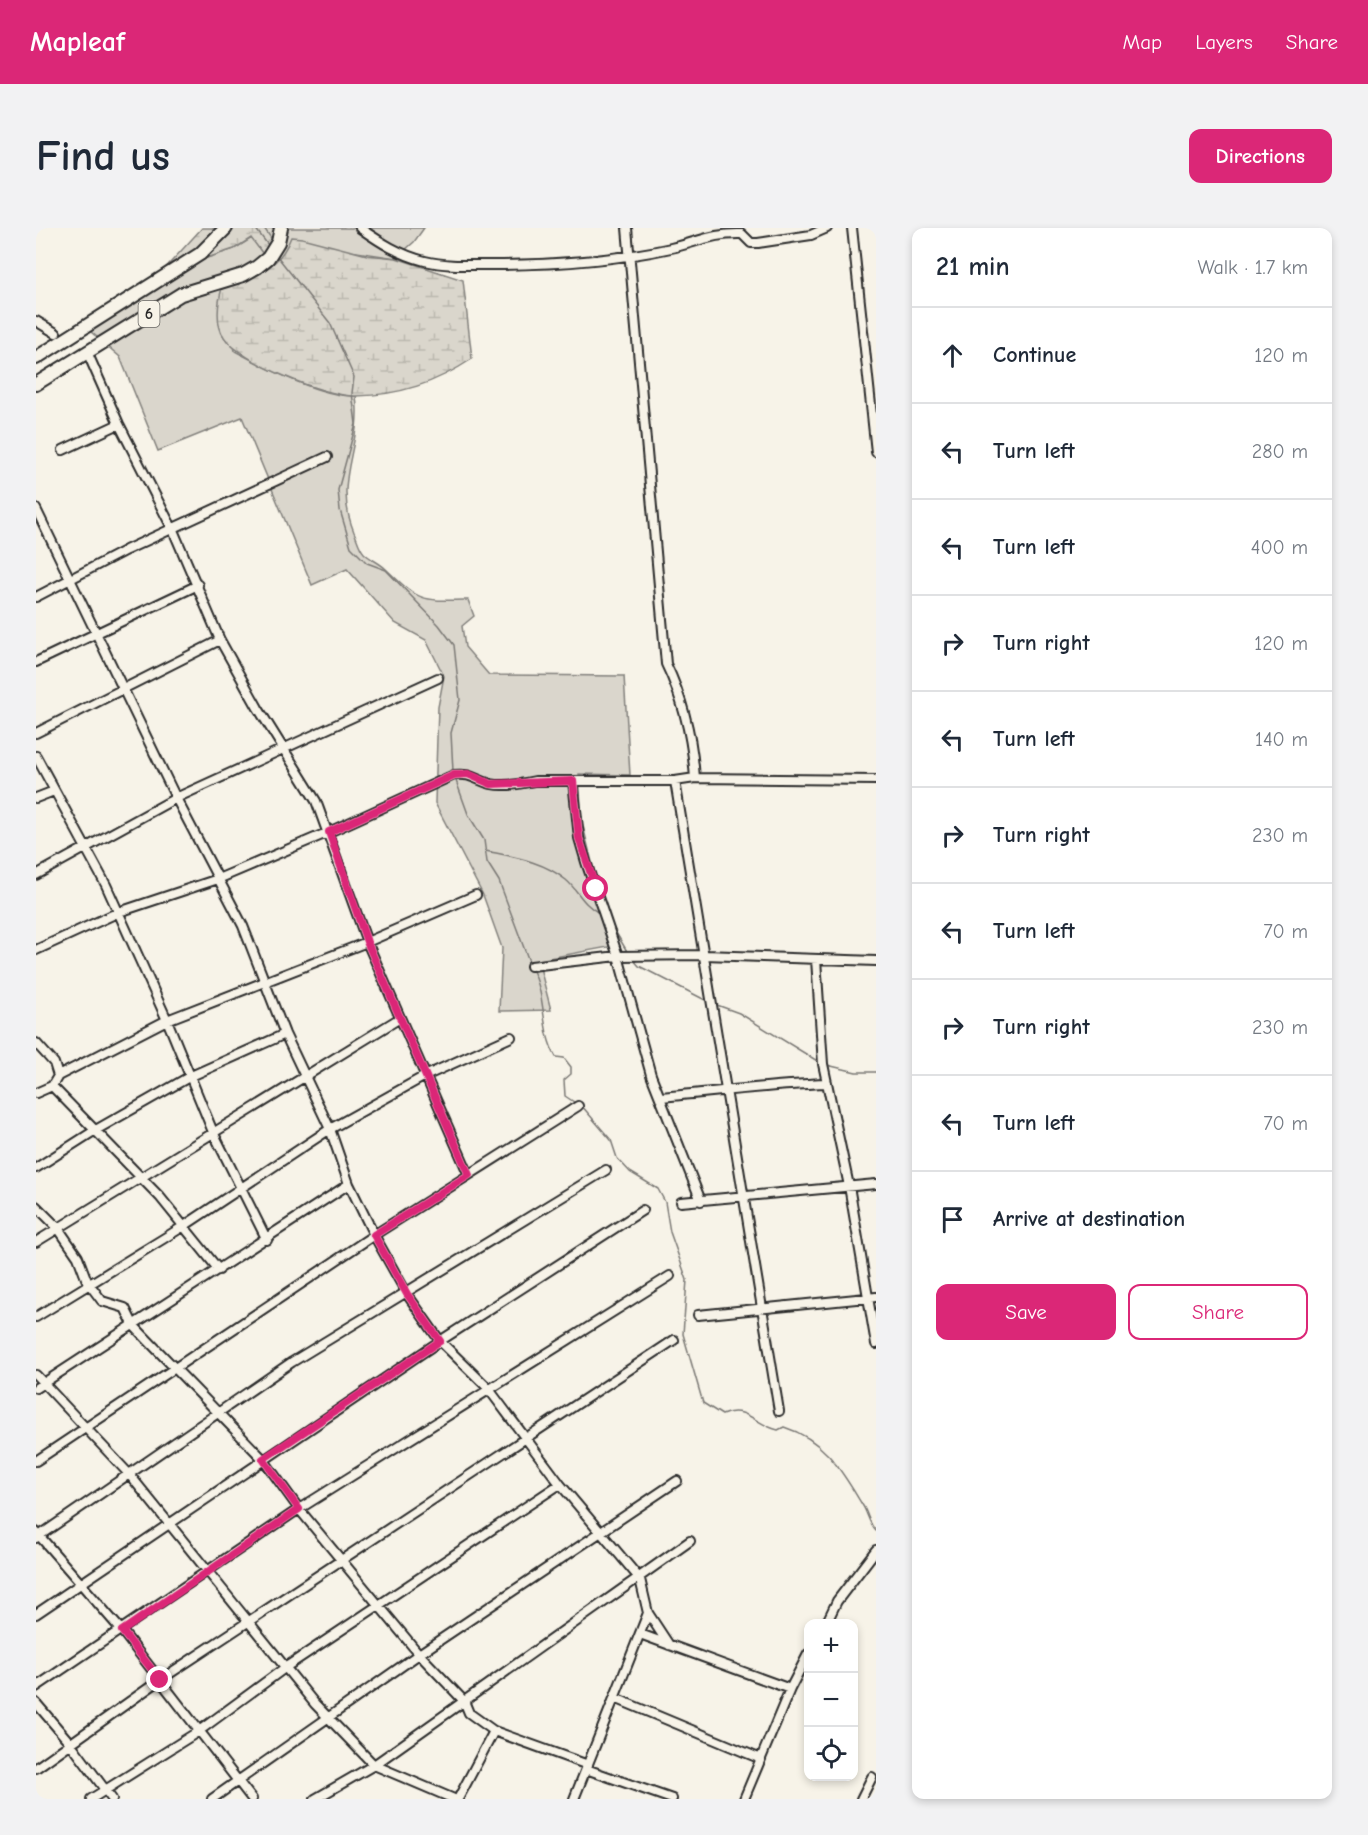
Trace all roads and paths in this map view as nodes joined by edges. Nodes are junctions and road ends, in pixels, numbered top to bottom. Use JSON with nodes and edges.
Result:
{"nodes":[{"id":1,"x":226,"y":228,"type":"edge"},
{"id":2,"x":281,"y":228,"type":"edge"},
{"id":3,"x":360,"y":228,"type":"edge"},
{"id":4,"x":627,"y":228,"type":"edge"},
{"id":5,"x":827,"y":228,"type":"edge"},
{"id":6,"x":852,"y":228,"type":"edge"},
{"id":7,"x":629,"y":255,"type":"junction"},
{"id":8,"x":36,"y":321,"type":"edge"},
{"id":9,"x":56,"y":333,"type":"dead end"},
{"id":10,"x":88,"y":354,"type":"junction"},
{"id":11,"x":36,"y":358,"type":"edge"},
{"id":12,"x":36,"y":384,"type":"edge"},
{"id":13,"x":119,"y":424,"type":"junction"},
{"id":14,"x":63,"y":450,"type":"dead end"},
{"id":15,"x":876,"y":452,"type":"edge"},
{"id":16,"x":327,"y":457,"type":"dead end"},
{"id":17,"x":36,"y":509,"type":"edge"},
{"id":18,"x":174,"y":530,"type":"junction"},
{"id":19,"x":69,"y":579,"type":"junction"},
{"id":20,"x":198,"y":585,"type":"junction"},
{"id":21,"x":36,"y":597,"type":"edge"},
{"id":22,"x":97,"y":635,"type":"junction"},
{"id":23,"x":220,"y":640,"type":"junction"},
{"id":24,"x":36,"y":662,"type":"edge"},
{"id":25,"x":438,"y":678,"type":"dead end"},
{"id":26,"x":123,"y":689,"type":"junction"},
{"id":27,"x":36,"y":733,"type":"edge"},
{"id":28,"x":284,"y":747,"type":"junction"},
{"id":29,"x":36,"y":756,"type":"edge"},
{"id":30,"x":695,"y":778,"type":"junction"},
{"id":31,"x":876,"y":780,"type":"edge"},
{"id":32,"x":573,"y":781,"type":"junction"},
{"id":33,"x":675,"y":781,"type":"junction"},
{"id":34,"x":54,"y":790,"type":"junction"},
{"id":35,"x":36,"y":798,"type":"edge"},
{"id":36,"x":176,"y":798,"type":"junction"},
{"id":37,"x":329,"y":832,"type":"junction"},
{"id":38,"x":85,"y":846,"type":"junction"},
{"id":39,"x":36,"y":875,"type":"edge"},
{"id":40,"x":218,"y":879,"type":"junction"},
{"id":41,"x":476,"y":895,"type":"dead end"},
{"id":42,"x":119,"y":912,"type":"junction"},
{"id":43,"x":367,"y":942,"type":"junction"},
{"id":44,"x":36,"y":950,"type":"edge"},
{"id":45,"x":704,"y":955,"type":"junction"},
{"id":46,"x":618,"y":956,"type":"junction"},
{"id":47,"x":816,"y":959,"type":"junction"},
{"id":48,"x":876,"y":961,"type":"edge"},
{"id":49,"x":531,"y":966,"type":"dead end"},
{"id":50,"x":265,"y":980,"type":"junction"},
{"id":51,"x":400,"y":1018,"type":"junction"},
{"id":52,"x":167,"y":1020,"type":"junction"},
{"id":53,"x":285,"y":1034,"type":"junction"},
{"id":54,"x":511,"y":1037,"type":"dead end"},
{"id":55,"x":36,"y":1043,"type":"edge"},
{"id":56,"x":58,"y":1076,"type":"junction"},
{"id":57,"x":425,"y":1076,"type":"junction"},
{"id":58,"x":189,"y":1077,"type":"junction"},
{"id":59,"x":303,"y":1078,"type":"junction"},
{"id":60,"x":826,"y":1083,"type":"junction"},
{"id":61,"x":52,"y":1086,"type":"junction"},
{"id":62,"x":727,"y":1091,"type":"junction"},
{"id":63,"x":36,"y":1093,"type":"edge"},
{"id":64,"x":660,"y":1097,"type":"junction"},
{"id":65,"x":578,"y":1106,"type":"dead end"},
{"id":66,"x":330,"y":1129,"type":"junction"},
{"id":67,"x":94,"y":1131,"type":"junction"},
{"id":68,"x":213,"y":1132,"type":"junction"},
{"id":69,"x":36,"y":1168,"type":"edge"},
{"id":70,"x":606,"y":1170,"type":"dead end"},
{"id":71,"x":469,"y":1175,"type":"junction"},
{"id":72,"x":139,"y":1178,"type":"junction"},
{"id":73,"x":349,"y":1184,"type":"junction"},
{"id":74,"x":876,"y":1184,"type":"edge"},
{"id":75,"x":849,"y":1186,"type":"junction"},
{"id":76,"x":241,"y":1188,"type":"junction"},
{"id":77,"x":744,"y":1197,"type":"junction"},
{"id":78,"x":701,"y":1200,"type":"junction"},
{"id":79,"x":681,"y":1203,"type":"dead end"},
{"id":80,"x":36,"y":1206,"type":"edge"},
{"id":81,"x":643,"y":1210,"type":"dead end"},
{"id":82,"x":184,"y":1226,"type":"junction"},
{"id":83,"x":58,"y":1228,"type":"junction"},
{"id":84,"x":374,"y":1235,"type":"junction"},
{"id":85,"x":267,"y":1240,"type":"junction"},
{"id":86,"x":36,"y":1242,"type":"edge"},
{"id":87,"x":219,"y":1270,"type":"junction"},
{"id":88,"x":670,"y":1276,"type":"dead end"},
{"id":89,"x":89,"y":1284,"type":"junction"},
{"id":90,"x":407,"y":1294,"type":"junction"},
{"id":91,"x":876,"y":1297,"type":"edge"},
{"id":92,"x":866,"y":1298,"type":"junction"},
{"id":93,"x":762,"y":1309,"type":"junction"},
{"id":94,"x":698,"y":1315,"type":"dead end"},
{"id":95,"x":36,"y":1317,"type":"edge"},
{"id":96,"x":134,"y":1326,"type":"junction"},
{"id":97,"x":674,"y":1340,"type":"dead end"},
{"id":98,"x":440,"y":1341,"type":"junction"},
{"id":99,"x":876,"y":1344,"type":"edge"},
{"id":100,"x":177,"y":1367,"type":"junction"},
{"id":101,"x":36,"y":1375,"type":"edge"},
{"id":102,"x":39,"y":1386,"type":"edge"},
{"id":103,"x":488,"y":1388,"type":"junction"},
{"id":104,"x":779,"y":1411,"type":"dead end"},
{"id":105,"x":219,"y":1413,"type":"junction"},
{"id":106,"x":87,"y":1427,"type":"junction"},
{"id":107,"x":525,"y":1438,"type":"junction"},
{"id":108,"x":263,"y":1459,"type":"junction"},
{"id":109,"x":36,"y":1461,"type":"edge"},
{"id":110,"x":129,"y":1474,"type":"junction"},
{"id":111,"x":677,"y":1481,"type":"dead end"},
{"id":112,"x":560,"y":1484,"type":"junction"},
{"id":113,"x":299,"y":1509,"type":"junction"},
{"id":114,"x":169,"y":1522,"type":"junction"},
{"id":115,"x":600,"y":1532,"type":"junction"},
{"id":116,"x":37,"y":1535,"type":"edge"},
{"id":117,"x":690,"y":1541,"type":"dead end"},
{"id":118,"x":876,"y":1551,"type":"edge"},
{"id":119,"x":342,"y":1559,"type":"junction"},
{"id":120,"x":207,"y":1570,"type":"junction"},
{"id":121,"x":640,"y":1579,"type":"junction"},
{"id":122,"x":80,"y":1582,"type":"junction"},
{"id":123,"x":380,"y":1605,"type":"junction"},
{"id":124,"x":648,"y":1612,"type":"junction"},
{"id":125,"x":36,"y":1614,"type":"edge"},
{"id":126,"x":828,"y":1619,"type":"edge"},
{"id":127,"x":250,"y":1621,"type":"junction"},
{"id":128,"x":122,"y":1631,"type":"junction"},
{"id":129,"x":640,"y":1634,"type":"junction"},
{"id":130,"x":669,"y":1645,"type":"junction"},
{"id":131,"x":419,"y":1654,"type":"junction"},
{"id":132,"x":804,"y":1662,"type":"edge"},
{"id":133,"x":286,"y":1667,"type":"junction"},
{"id":134,"x":160,"y":1680,"type":"junction"},
{"id":135,"x":36,"y":1687,"type":"edge"},
{"id":136,"x":790,"y":1689,"type":"junction"},
{"id":137,"x":615,"y":1698,"type":"junction"},
{"id":138,"x":464,"y":1701,"type":"junction"},
{"id":139,"x":36,"y":1703,"type":"edge"},
{"id":140,"x":329,"y":1719,"type":"junction"},
{"id":141,"x":199,"y":1731,"type":"junction"},
{"id":142,"x":494,"y":1731,"type":"junction"},
{"id":143,"x":71,"y":1744,"type":"junction"},
{"id":144,"x":761,"y":1759,"type":"junction"},
{"id":145,"x":374,"y":1765,"type":"junction"},
{"id":146,"x":587,"y":1767,"type":"junction"},
{"id":147,"x":36,"y":1768,"type":"edge"},
{"id":148,"x":872,"y":1777,"type":"dead end"},
{"id":149,"x":238,"y":1781,"type":"junction"},
{"id":150,"x":104,"y":1789,"type":"junction"},
{"id":151,"x":91,"y":1799,"type":"edge"},
{"id":152,"x":112,"y":1799,"type":"edge"},
{"id":153,"x":212,"y":1799,"type":"edge"},
{"id":154,"x":252,"y":1799,"type":"edge"},
{"id":155,"x":315,"y":1799,"type":"edge"},
{"id":156,"x":456,"y":1799,"type":"edge"},
{"id":157,"x":574,"y":1799,"type":"edge"},
{"id":158,"x":672,"y":1799,"type":"edge"},
{"id":159,"x":744,"y":1799,"type":"edge"},
{"id":160,"x":861,"y":1799,"type":"edge"}],
"edges":[{"from":1,"to":11,"type":"highway","number":"6"},
{"from":2,"to":10,"type":"highway","number":"6"},
{"from":3,"to":7,"type":"street"},
{"from":4,"to":7,"type":"street"},
{"from":5,"to":7,"type":"street"},
{"from":6,"to":15,"type":"street"},
{"from":7,"to":30,"type":"street"},
{"from":8,"to":9,"type":"street"},
{"from":10,"to":12,"type":"highway","number":"6"},
{"from":10,"to":13,"type":"street"},
{"from":13,"to":14,"type":"street"},
{"from":13,"to":18,"type":"street"},
{"from":16,"to":18,"type":"street"},
{"from":17,"to":19,"type":"street"},
{"from":18,"to":19,"type":"street"},
{"from":18,"to":20,"type":"street"},
{"from":19,"to":21,"type":"street"},
{"from":19,"to":22,"type":"street"},
{"from":20,"to":22,"type":"street"},
{"from":20,"to":23,"type":"street"},
{"from":22,"to":24,"type":"street"},
{"from":22,"to":26,"type":"street"},
{"from":23,"to":26,"type":"street"},
{"from":23,"to":28,"type":"street"},
{"from":25,"to":28,"type":"street"},
{"from":26,"to":27,"type":"street"},
{"from":26,"to":36,"type":"street"},
{"from":28,"to":36,"type":"street"},
{"from":28,"to":37,"type":"street"},
{"from":29,"to":34,"type":"street"},
{"from":30,"to":31,"type":"street"},
{"from":30,"to":33,"type":"street"},
{"from":32,"to":33,"type":"street"},
{"from":32,"to":37,"type":"street"},
{"from":32,"to":46,"type":"street"},
{"from":33,"to":45,"type":"street"},
{"from":34,"to":35,"type":"street"},
{"from":34,"to":38,"type":"street"},
{"from":36,"to":38,"type":"street"},
{"from":36,"to":40,"type":"street"},
{"from":37,"to":40,"type":"street"},
{"from":37,"to":43,"type":"street"},
{"from":38,"to":39,"type":"street"},
{"from":38,"to":42,"type":"street"},
{"from":40,"to":42,"type":"street"},
{"from":40,"to":50,"type":"street"},
{"from":41,"to":43,"type":"street"},
{"from":42,"to":44,"type":"street"},
{"from":42,"to":52,"type":"street"},
{"from":43,"to":50,"type":"street"},
{"from":43,"to":51,"type":"street"},
{"from":45,"to":46,"type":"street"},
{"from":45,"to":47,"type":"street"},
{"from":45,"to":62,"type":"street"},
{"from":46,"to":49,"type":"street"},
{"from":46,"to":64,"type":"street"},
{"from":47,"to":48,"type":"street"},
{"from":47,"to":60,"type":"street"},
{"from":50,"to":52,"type":"street"},
{"from":50,"to":53,"type":"street"},
{"from":51,"to":57,"type":"street"},
{"from":51,"to":59,"type":"street"},
{"from":52,"to":56,"type":"street"},
{"from":52,"to":58,"type":"street"},
{"from":53,"to":58,"type":"street"},
{"from":53,"to":59,"type":"street"},
{"from":54,"to":57,"type":"street"},
{"from":55,"to":56,"type":"street"},
{"from":56,"to":61,"type":"street"},
{"from":57,"to":66,"type":"street"},
{"from":57,"to":71,"type":"street"},
{"from":58,"to":67,"type":"street"},
{"from":58,"to":68,"type":"street"},
{"from":59,"to":66,"type":"street"},
{"from":59,"to":68,"type":"street"},
{"from":60,"to":62,"type":"street"},
{"from":60,"to":75,"type":"street"},
{"from":61,"to":63,"type":"street"},
{"from":61,"to":67,"type":"street"},
{"from":62,"to":64,"type":"street"},
{"from":62,"to":77,"type":"street"},
{"from":64,"to":78,"type":"street"},
{"from":65,"to":71,"type":"street"},
{"from":66,"to":73,"type":"street"},
{"from":66,"to":76,"type":"street"},
{"from":67,"to":69,"type":"street"},
{"from":67,"to":72,"type":"street"},
{"from":68,"to":72,"type":"street"},
{"from":68,"to":76,"type":"street"},
{"from":70,"to":90,"type":"street"},
{"from":71,"to":84,"type":"street"},
{"from":72,"to":82,"type":"street"},
{"from":72,"to":83,"type":"street"},
{"from":73,"to":84,"type":"street"},
{"from":73,"to":85,"type":"street"},
{"from":74,"to":75,"type":"street"},
{"from":75,"to":77,"type":"street"},
{"from":75,"to":92,"type":"street"},
{"from":76,"to":82,"type":"street"},
{"from":76,"to":85,"type":"street"},
{"from":77,"to":78,"type":"street"},
{"from":77,"to":93,"type":"street"},
{"from":78,"to":79,"type":"street"},
{"from":80,"to":83,"type":"street"},
{"from":81,"to":98,"type":"street"},
{"from":82,"to":87,"type":"street"},
{"from":82,"to":89,"type":"street"},
{"from":83,"to":86,"type":"street"},
{"from":83,"to":89,"type":"street"},
{"from":84,"to":90,"type":"street"},
{"from":84,"to":100,"type":"street"},
{"from":85,"to":87,"type":"street"},
{"from":87,"to":96,"type":"street"},
{"from":88,"to":103,"type":"street"},
{"from":89,"to":95,"type":"street"},
{"from":89,"to":96,"type":"street"},
{"from":90,"to":98,"type":"street"},
{"from":90,"to":105,"type":"street"},
{"from":91,"to":92,"type":"street"},
{"from":92,"to":93,"type":"street"},
{"from":92,"to":99,"type":"street"},
{"from":93,"to":94,"type":"street"},
{"from":93,"to":104,"type":"street"},
{"from":96,"to":100,"type":"street"},
{"from":96,"to":102,"type":"street"},
{"from":97,"to":107,"type":"street"},
{"from":98,"to":103,"type":"street"},
{"from":98,"to":108,"type":"street"},
{"from":100,"to":105,"type":"street"},
{"from":100,"to":106,"type":"street"},
{"from":101,"to":102,"type":"street"},
{"from":102,"to":106,"type":"street"},
{"from":103,"to":107,"type":"street"},
{"from":103,"to":113,"type":"street"},
{"from":105,"to":108,"type":"street"},
{"from":105,"to":110,"type":"street"},
{"from":106,"to":109,"type":"street"},
{"from":106,"to":110,"type":"street"},
{"from":107,"to":112,"type":"street"},
{"from":107,"to":119,"type":"street"},
{"from":108,"to":113,"type":"street"},
{"from":108,"to":114,"type":"street"},
{"from":110,"to":114,"type":"street"},
{"from":110,"to":116,"type":"street"},
{"from":111,"to":115,"type":"street"},
{"from":112,"to":115,"type":"street"},
{"from":112,"to":123,"type":"street"},
{"from":113,"to":119,"type":"street"},
{"from":113,"to":120,"type":"street"},
{"from":114,"to":120,"type":"street"},
{"from":114,"to":122,"type":"street"},
{"from":115,"to":121,"type":"street"},
{"from":115,"to":131,"type":"street"},
{"from":116,"to":122,"type":"street"},
{"from":117,"to":121,"type":"street"},
{"from":118,"to":126,"type":"street"},
{"from":119,"to":123,"type":"street"},
{"from":119,"to":127,"type":"street"},
{"from":120,"to":127,"type":"street"},
{"from":120,"to":128,"type":"street"},
{"from":121,"to":124,"type":"street"},
{"from":121,"to":138,"type":"street"},
{"from":122,"to":125,"type":"street"},
{"from":122,"to":128,"type":"street"},
{"from":123,"to":131,"type":"street"},
{"from":123,"to":133,"type":"street"},
{"from":124,"to":129,"type":"street"},
{"from":124,"to":130,"type":"street"},
{"from":127,"to":133,"type":"street"},
{"from":127,"to":134,"type":"street"},
{"from":128,"to":134,"type":"street"},
{"from":128,"to":135,"type":"street"},
{"from":129,"to":130,"type":"street"},
{"from":129,"to":137,"type":"street"},
{"from":130,"to":136,"type":"street"},
{"from":131,"to":138,"type":"street"},
{"from":131,"to":140,"type":"street"},
{"from":132,"to":136,"type":"street"},
{"from":133,"to":140,"type":"street"},
{"from":133,"to":141,"type":"street"},
{"from":134,"to":141,"type":"street"},
{"from":134,"to":143,"type":"street"},
{"from":136,"to":144,"type":"street"},
{"from":137,"to":144,"type":"street"},
{"from":137,"to":146,"type":"street"},
{"from":138,"to":142,"type":"street"},
{"from":138,"to":145,"type":"street"},
{"from":139,"to":143,"type":"street"},
{"from":140,"to":145,"type":"street"},
{"from":140,"to":149,"type":"street"},
{"from":141,"to":149,"type":"street"},
{"from":141,"to":150,"type":"street"},
{"from":142,"to":146,"type":"street"},
{"from":142,"to":156,"type":"street"},
{"from":143,"to":147,"type":"street"},
{"from":143,"to":150,"type":"street"},
{"from":144,"to":159,"type":"street"},
{"from":145,"to":155,"type":"street"},
{"from":145,"to":156,"type":"street"},
{"from":146,"to":157,"type":"street"},
{"from":146,"to":158,"type":"street"},
{"from":148,"to":160,"type":"street"},
{"from":149,"to":153,"type":"street"},
{"from":149,"to":154,"type":"street"},
{"from":150,"to":151,"type":"street"},
{"from":150,"to":152,"type":"street"}]}
